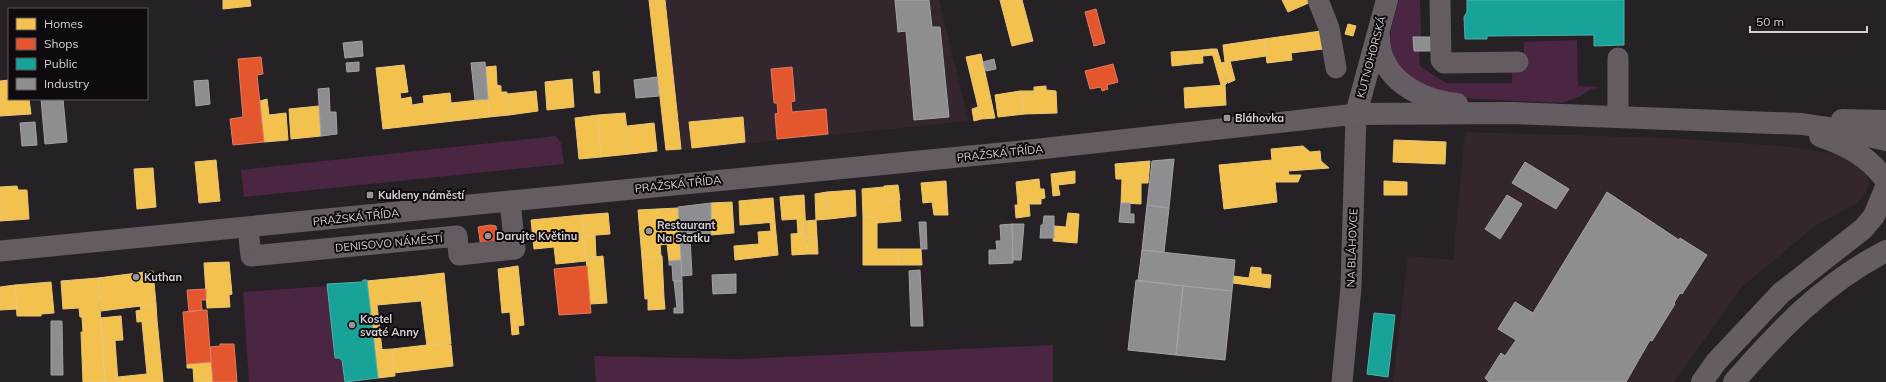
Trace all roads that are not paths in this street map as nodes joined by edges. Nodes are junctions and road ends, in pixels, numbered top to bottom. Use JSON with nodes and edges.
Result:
{"nodes":[{"id":1,"x":1318,"y":0,"type":"edge"},
{"id":2,"x":1440,"y":0,"type":"edge"},
{"id":3,"x":1384,"y":10,"type":"edge"},
{"id":4,"x":1618,"y":58,"type":"dead end"},
{"id":5,"x":1518,"y":62,"type":"dead end"},
{"id":6,"x":1336,"y":68,"type":"dead end"},
{"id":7,"x":1512,"y":113,"type":"junction"},
{"id":8,"x":1356,"y":114,"type":"junction"},
{"id":9,"x":1618,"y":117,"type":"junction"},
{"id":10,"x":1886,"y":121,"type":"edge"},
{"id":11,"x":1773,"y":123,"type":"junction"},
{"id":12,"x":1886,"y":140,"type":"edge"},
{"id":13,"x":1886,"y":180,"type":"edge"},
{"id":14,"x":1886,"y":187,"type":"edge"},
{"id":15,"x":510,"y":202,"type":"junction"},
{"id":16,"x":248,"y":228,"type":"junction"},
{"id":17,"x":1886,"y":237,"type":"edge"},
{"id":18,"x":0,"y":251,"type":"edge"},
{"id":19,"x":1886,"y":251,"type":"edge"},
{"id":20,"x":1862,"y":263,"type":"junction"},
{"id":21,"x":1342,"y":382,"type":"edge"},
{"id":22,"x":1702,"y":382,"type":"edge"},
{"id":23,"x":1734,"y":382,"type":"edge"}],
"edges":[{"from":1,"to":6,"type":"street"},
{"from":2,"to":5,"type":"street"},
{"from":3,"to":7,"type":"main road"},
{"from":3,"to":8,"type":"main road","name":"KUTNOHORSKÁ"},
{"from":4,"to":9,"type":"street"},
{"from":7,"to":8,"type":"main road"},
{"from":7,"to":9,"type":"main road"},
{"from":8,"to":15,"type":"street","name":"PRAŽSKÁ TŘÍDA"},
{"from":8,"to":21,"type":"street","name":"NA BLÁHOVCE"},
{"from":9,"to":11,"type":"main road"},
{"from":10,"to":11,"type":"main road"},
{"from":11,"to":12,"type":"main road"},
{"from":11,"to":13,"type":"main road"},
{"from":14,"to":22,"type":"main road"},
{"from":15,"to":16,"type":"street","name":"PRAŽSKÁ TŘÍDA"},
{"from":15,"to":16,"type":"street","name":"DENISOVO NÁMĚSTÍ"},
{"from":16,"to":18,"type":"street","name":"PRAŽSKÁ TŘÍDA"},
{"from":17,"to":20,"type":"main road"},
{"from":19,"to":20,"type":"main road"},
{"from":20,"to":23,"type":"main road"}]}
